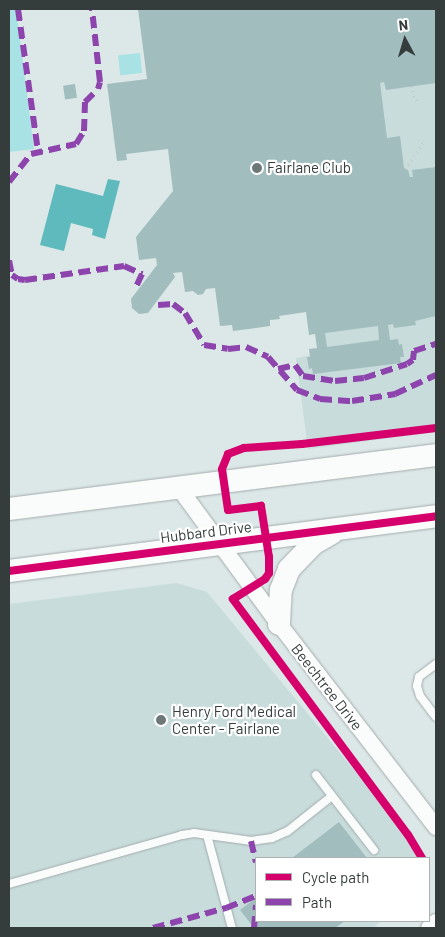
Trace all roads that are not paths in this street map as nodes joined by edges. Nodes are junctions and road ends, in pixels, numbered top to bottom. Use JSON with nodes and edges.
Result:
{"nodes":[{"id":1,"x":436,"y":455,"type":"edge"},
{"id":2,"x":180,"y":488,"type":"junction"},
{"id":3,"x":9,"y":509,"type":"edge"},
{"id":4,"x":436,"y":516,"type":"edge"},
{"id":5,"x":344,"y":528,"type":"junction"},
{"id":6,"x":222,"y":544,"type":"junction"},
{"id":7,"x":9,"y":570,"type":"edge"},
{"id":8,"x":279,"y":624,"type":"junction"},
{"id":9,"x":436,"y":664,"type":"edge"},
{"id":10,"x":436,"y":717,"type":"edge"},
{"id":11,"x":316,"y":775,"type":"dead end"},
{"id":12,"x":332,"y":796,"type":"junction"},
{"id":13,"x":436,"y":827,"type":"edge"},
{"id":14,"x":207,"y":835,"type":"junction"},
{"id":15,"x":374,"y":850,"type":"dead end"},
{"id":16,"x":9,"y":884,"type":"edge"},
{"id":17,"x":436,"y":922,"type":"edge"},
{"id":18,"x":232,"y":928,"type":"edge"},
{"id":19,"x":429,"y":928,"type":"edge"}],
"edges":[{"from":1,"to":2,"type":"street"},
{"from":2,"to":3,"type":"street"},
{"from":2,"to":6,"type":"street","name":"Hubbard Drive"},
{"from":4,"to":5,"type":"street","name":"Hubbard Drive"},
{"from":5,"to":6,"type":"street","name":"Hubbard Drive"},
{"from":5,"to":8,"type":"street"},
{"from":6,"to":7,"type":"street","name":"Hubbard Drive"},
{"from":6,"to":8,"type":"street","name":"Beechtree Drive"},
{"from":8,"to":13,"type":"street","name":"Beechtree Drive"},
{"from":9,"to":10,"type":"lane"},
{"from":11,"to":12,"type":"lane"},
{"from":12,"to":14,"type":"lane"},
{"from":12,"to":15,"type":"lane"},
{"from":14,"to":16,"type":"lane"},
{"from":14,"to":18,"type":"lane"},
{"from":17,"to":19,"type":"street"}]}
